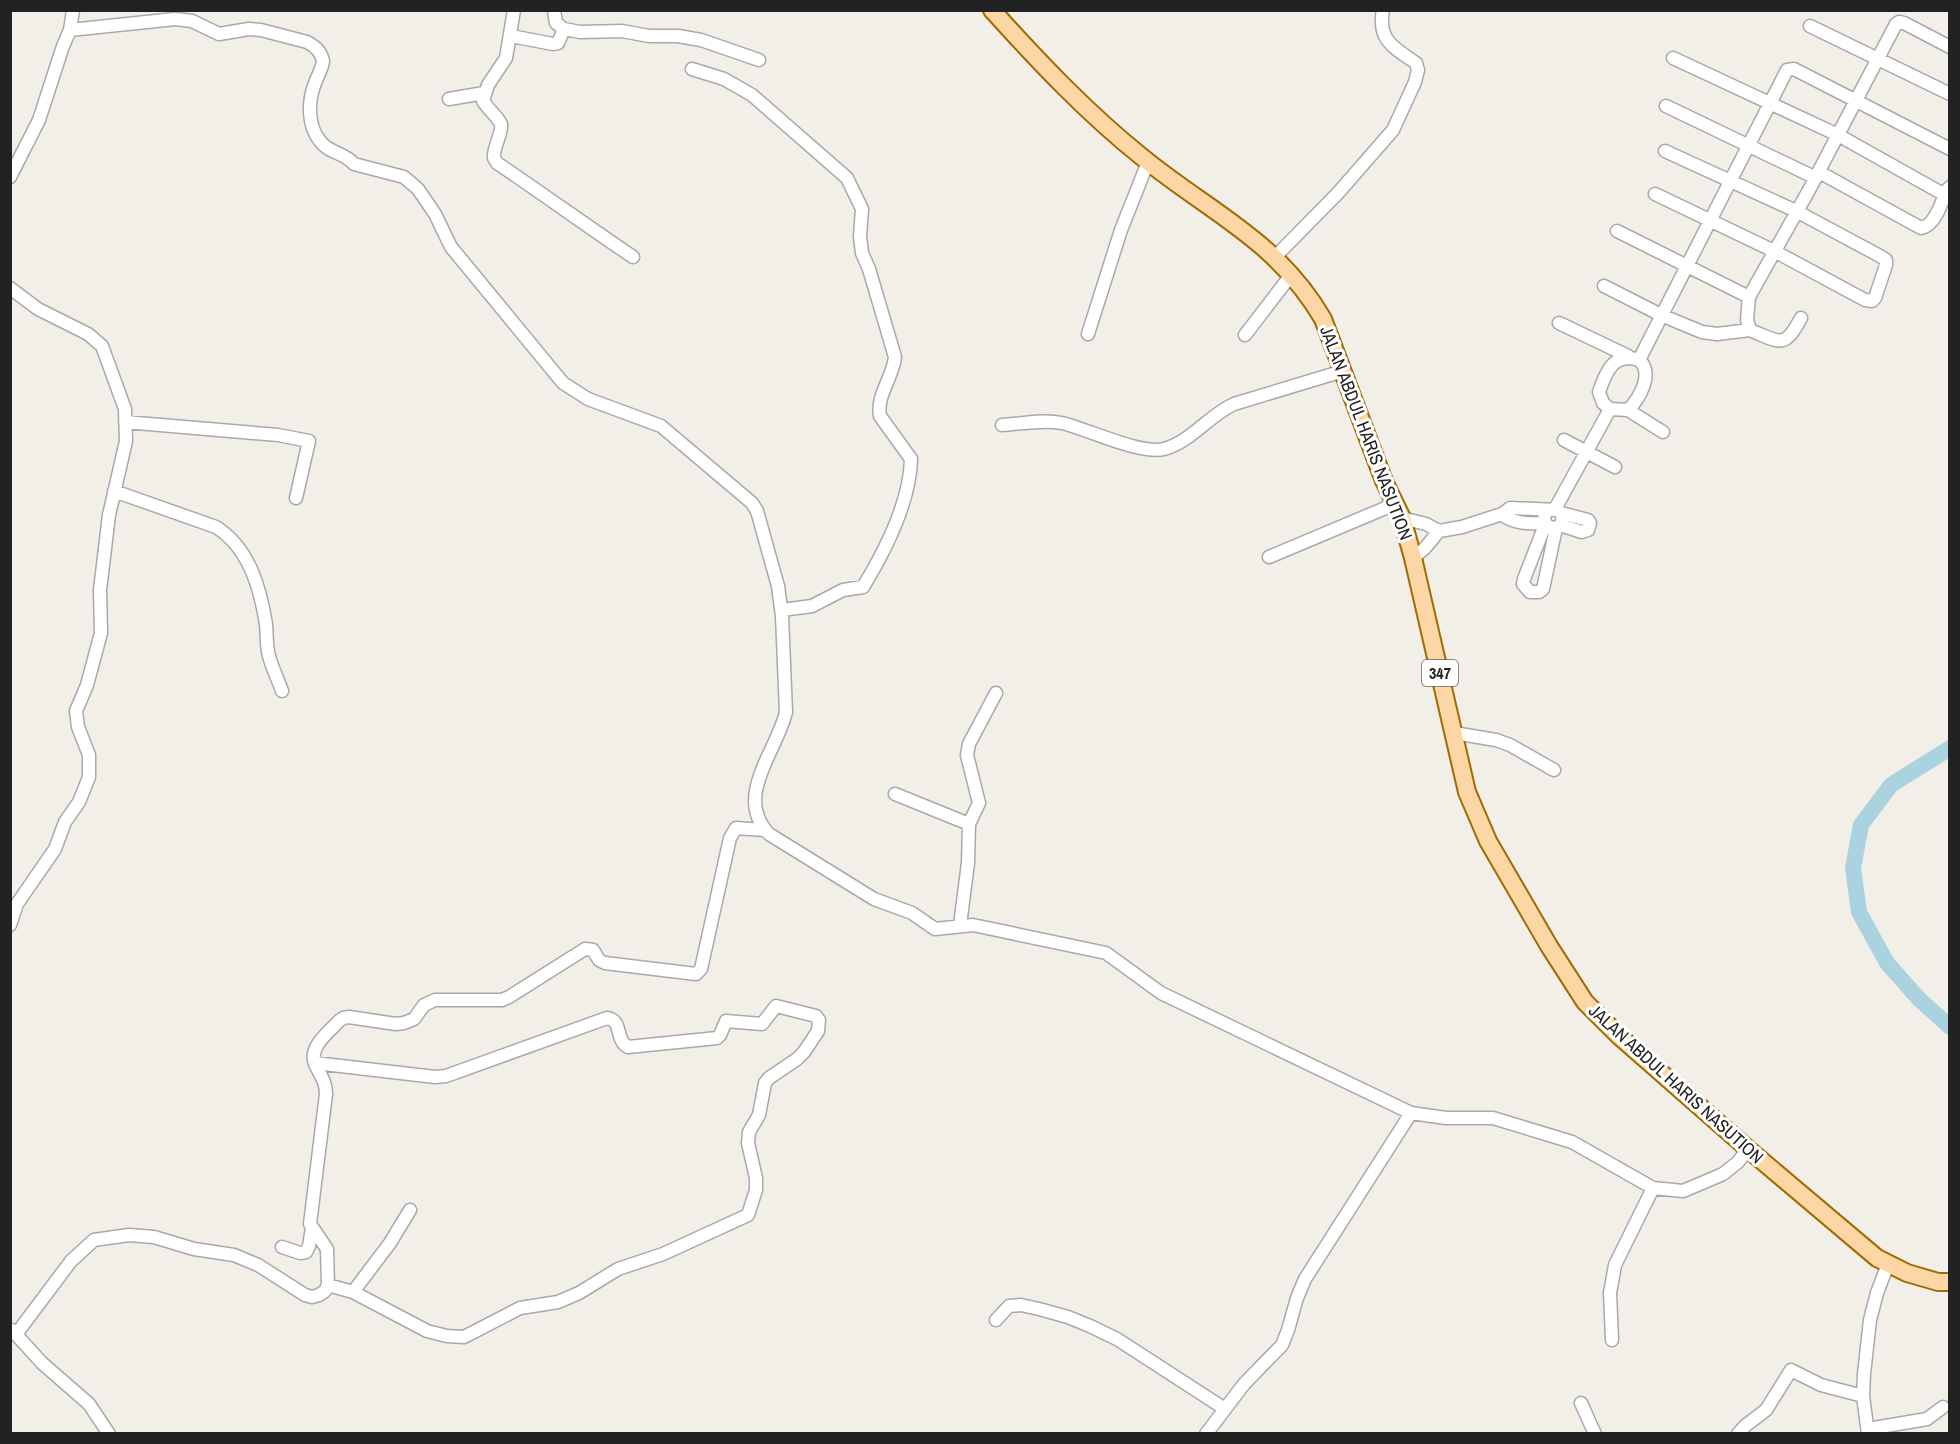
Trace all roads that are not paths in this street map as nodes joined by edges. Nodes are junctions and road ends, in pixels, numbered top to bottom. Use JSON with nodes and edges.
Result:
{"nodes":[{"id":1,"x":73,"y":10,"type":"edge"},
{"id":2,"x":514,"y":10,"type":"edge"},
{"id":3,"x":554,"y":10,"type":"edge"},
{"id":4,"x":992,"y":10,"type":"edge"},
{"id":5,"x":1383,"y":10,"type":"edge"},
{"id":6,"x":1810,"y":27,"type":"dead end"},
{"id":7,"x":564,"y":28,"type":"junction"},
{"id":8,"x":70,"y":30,"type":"junction"},
{"id":9,"x":511,"y":36,"type":"junction"},
{"id":10,"x":1950,"y":47,"type":"edge"},
{"id":11,"x":1673,"y":58,"type":"dead end"},
{"id":12,"x":759,"y":60,"type":"dead end"},
{"id":13,"x":1878,"y":60,"type":"junction"},
{"id":14,"x":692,"y":69,"type":"dead end"},
{"id":15,"x":484,"y":93,"type":"junction"},
{"id":16,"x":1950,"y":94,"type":"edge"},
{"id":17,"x":1771,"y":97,"type":"junction"},
{"id":18,"x":449,"y":99,"type":"dead end"},
{"id":19,"x":1857,"y":100,"type":"junction"},
{"id":20,"x":1666,"y":106,"type":"dead end"},
{"id":21,"x":1838,"y":135,"type":"junction"},
{"id":22,"x":1747,"y":145,"type":"junction"},
{"id":23,"x":1950,"y":149,"type":"edge"},
{"id":24,"x":1665,"y":151,"type":"dead end"},
{"id":25,"x":1148,"y":162,"type":"junction"},
{"id":26,"x":1817,"y":175,"type":"junction"},
{"id":27,"x":10,"y":177,"type":"edge"},
{"id":28,"x":1729,"y":181,"type":"junction"},
{"id":29,"x":1947,"y":191,"type":"edge"},
{"id":30,"x":1655,"y":194,"type":"dead end"},
{"id":31,"x":1796,"y":211,"type":"junction"},
{"id":32,"x":1710,"y":219,"type":"junction"},
{"id":33,"x":1617,"y":231,"type":"dead end"},
{"id":34,"x":1776,"y":252,"type":"junction"},
{"id":35,"x":633,"y":257,"type":"dead end"},
{"id":36,"x":1275,"y":257,"type":"junction"},
{"id":37,"x":1686,"y":267,"type":"junction"},
{"id":38,"x":1291,"y":275,"type":"junction"},
{"id":39,"x":1604,"y":286,"type":"dead end"},
{"id":40,"x":10,"y":288,"type":"edge"},
{"id":41,"x":1749,"y":297,"type":"junction"},
{"id":42,"x":1662,"y":315,"type":"junction"},
{"id":43,"x":1801,"y":318,"type":"dead end"},
{"id":44,"x":1559,"y":323,"type":"dead end"},
{"id":45,"x":1750,"y":330,"type":"junction"},
{"id":46,"x":1088,"y":334,"type":"dead end"},
{"id":47,"x":1245,"y":335,"type":"dead end"},
{"id":48,"x":1633,"y":358,"type":"junction"},
{"id":49,"x":1343,"y":371,"type":"junction"},
{"id":50,"x":1610,"y":409,"type":"junction"},
{"id":51,"x":1628,"y":410,"type":"junction"},
{"id":52,"x":125,"y":422,"type":"junction"},
{"id":53,"x":1002,"y":425,"type":"dead end"},
{"id":54,"x":1663,"y":432,"type":"dead end"},
{"id":55,"x":1564,"y":440,"type":"dead end"},
{"id":56,"x":1586,"y":452,"type":"junction"},
{"id":57,"x":1615,"y":467,"type":"dead end"},
{"id":58,"x":114,"y":491,"type":"junction"},
{"id":59,"x":296,"y":498,"type":"dead end"},
{"id":60,"x":1398,"y":511,"type":"junction"},
{"id":61,"x":1553,"y":519,"type":"junction"},
{"id":62,"x":1439,"y":531,"type":"junction"},
{"id":63,"x":1269,"y":557,"type":"dead end"},
{"id":64,"x":1413,"y":558,"type":"junction"},
{"id":65,"x":782,"y":610,"type":"junction"},
{"id":66,"x":282,"y":691,"type":"dead end"},
{"id":67,"x":996,"y":693,"type":"dead end"},
{"id":68,"x":1454,"y":733,"type":"junction"},
{"id":69,"x":1554,"y":771,"type":"dead end"},
{"id":70,"x":895,"y":795,"type":"dead end"},
{"id":71,"x":969,"y":824,"type":"junction"},
{"id":72,"x":765,"y":830,"type":"junction"},
{"id":73,"x":10,"y":925,"type":"edge"},
{"id":74,"x":960,"y":925,"type":"junction"},
{"id":75,"x":315,"y":1063,"type":"junction"},
{"id":76,"x":1411,"y":1113,"type":"junction"},
{"id":77,"x":1748,"y":1149,"type":"junction"},
{"id":78,"x":1653,"y":1188,"type":"junction"},
{"id":79,"x":410,"y":1210,"type":"dead end"},
{"id":80,"x":312,"y":1228,"type":"junction"},
{"id":81,"x":282,"y":1247,"type":"dead end"},
{"id":82,"x":1888,"y":1264,"type":"junction"},
{"id":83,"x":1950,"y":1282,"type":"edge"},
{"id":84,"x":328,"y":1285,"type":"junction"},
{"id":85,"x":353,"y":1292,"type":"junction"},
{"id":86,"x":996,"y":1320,"type":"dead end"},
{"id":87,"x":14,"y":1331,"type":"edge"},
{"id":88,"x":1612,"y":1340,"type":"dead end"},
{"id":89,"x":1863,"y":1395,"type":"junction"},
{"id":90,"x":1581,"y":1403,"type":"dead end"},
{"id":91,"x":1943,"y":1407,"type":"dead end"},
{"id":92,"x":1225,"y":1409,"type":"junction"},
{"id":93,"x":1868,"y":1431,"type":"edge"},
{"id":94,"x":109,"y":1434,"type":"edge"},
{"id":95,"x":1206,"y":1434,"type":"edge"},
{"id":96,"x":1595,"y":1434,"type":"edge"},
{"id":97,"x":1738,"y":1434,"type":"edge"}],
"edges":[{"from":1,"to":8,"type":"street"},
{"from":2,"to":9,"type":"street"},
{"from":3,"to":7,"type":"street"},
{"from":4,"to":25,"type":"main road","name":"JALAN ABDUL HARIS NASUTION","number":"347"},
{"from":5,"to":36,"type":"street"},
{"from":6,"to":13,"type":"street"},
{"from":7,"to":9,"type":"street"},
{"from":7,"to":12,"type":"street"},
{"from":8,"to":27,"type":"street"},
{"from":8,"to":65,"type":"street"},
{"from":9,"to":15,"type":"street"},
{"from":10,"to":13,"type":"street"},
{"from":11,"to":17,"type":"street"},
{"from":13,"to":16,"type":"street"},
{"from":13,"to":19,"type":"street"},
{"from":14,"to":65,"type":"street"},
{"from":15,"to":18,"type":"street"},
{"from":15,"to":35,"type":"street"},
{"from":17,"to":19,"type":"street"},
{"from":17,"to":21,"type":"street"},
{"from":17,"to":22,"type":"street"},
{"from":19,"to":21,"type":"street"},
{"from":19,"to":23,"type":"street"},
{"from":20,"to":22,"type":"street"},
{"from":21,"to":26,"type":"street"},
{"from":21,"to":29,"type":"street"},
{"from":22,"to":26,"type":"street"},
{"from":22,"to":28,"type":"street"},
{"from":24,"to":28,"type":"street"},
{"from":25,"to":36,"type":"main road","name":"JALAN ABDUL HARIS NASUTION","number":"347"},
{"from":25,"to":46,"type":"street"},
{"from":26,"to":29,"type":"street"},
{"from":26,"to":31,"type":"street"},
{"from":28,"to":31,"type":"street"},
{"from":28,"to":32,"type":"street"},
{"from":30,"to":32,"type":"street"},
{"from":31,"to":34,"type":"street"},
{"from":31,"to":34,"type":"street"},
{"from":32,"to":34,"type":"street"},
{"from":32,"to":37,"type":"street"},
{"from":33,"to":37,"type":"street"},
{"from":34,"to":41,"type":"street"},
{"from":36,"to":38,"type":"main road","name":"JALAN ABDUL HARIS NASUTION","number":"347"},
{"from":37,"to":41,"type":"street"},
{"from":37,"to":42,"type":"street"},
{"from":38,"to":47,"type":"street"},
{"from":38,"to":49,"type":"main road","name":"JALAN ABDUL HARIS NASUTION","number":"347"},
{"from":39,"to":42,"type":"street"},
{"from":40,"to":52,"type":"street"},
{"from":41,"to":45,"type":"street"},
{"from":42,"to":45,"type":"street"},
{"from":42,"to":48,"type":"street"},
{"from":43,"to":45,"type":"street"},
{"from":44,"to":48,"type":"street"},
{"from":48,"to":50,"type":"street"},
{"from":48,"to":51,"type":"street"},
{"from":49,"to":53,"type":"street"},
{"from":49,"to":60,"type":"main road","name":"JALAN ABDUL HARIS NASUTION","number":"347"},
{"from":50,"to":51,"type":"street"},
{"from":50,"to":56,"type":"street"},
{"from":51,"to":54,"type":"street"},
{"from":52,"to":58,"type":"street"},
{"from":52,"to":59,"type":"street"},
{"from":55,"to":56,"type":"street"},
{"from":56,"to":57,"type":"street"},
{"from":56,"to":61,"type":"street"},
{"from":58,"to":66,"type":"street"},
{"from":58,"to":73,"type":"street"},
{"from":60,"to":62,"type":"street"},
{"from":60,"to":63,"type":"street"},
{"from":60,"to":64,"type":"main road","name":"JALAN ABDUL HARIS NASUTION","number":"347"},
{"from":61,"to":61,"type":"street"},
{"from":61,"to":62,"type":"street"},
{"from":62,"to":64,"type":"street"},
{"from":64,"to":68,"type":"main road","name":"JALAN ABDUL HARIS NASUTION","number":"347"},
{"from":65,"to":72,"type":"street"},
{"from":67,"to":71,"type":"street"},
{"from":68,"to":69,"type":"street"},
{"from":68,"to":77,"type":"main road","name":"JALAN ABDUL HARIS NASUTION","number":"347"},
{"from":70,"to":71,"type":"street"},
{"from":71,"to":74,"type":"street"},
{"from":72,"to":74,"type":"street"},
{"from":72,"to":75,"type":"street"},
{"from":74,"to":76,"type":"street"},
{"from":75,"to":80,"type":"street"},
{"from":75,"to":85,"type":"street"},
{"from":76,"to":78,"type":"street"},
{"from":76,"to":92,"type":"street"},
{"from":77,"to":78,"type":"street"},
{"from":77,"to":82,"type":"main road","name":"JALAN ABDUL HARIS NASUTION","number":"347"},
{"from":78,"to":88,"type":"street"},
{"from":79,"to":85,"type":"street"},
{"from":80,"to":81,"type":"street"},
{"from":80,"to":84,"type":"street"},
{"from":82,"to":83,"type":"main road","name":"JALAN ABDUL HARIS NASUTION","number":"347"},
{"from":82,"to":89,"type":"street"},
{"from":84,"to":85,"type":"street"},
{"from":84,"to":87,"type":"street"},
{"from":86,"to":92,"type":"street"},
{"from":87,"to":94,"type":"street"},
{"from":89,"to":93,"type":"street"},
{"from":89,"to":97,"type":"street"},
{"from":90,"to":96,"type":"street"},
{"from":91,"to":93,"type":"street"},
{"from":92,"to":95,"type":"street"}]}
